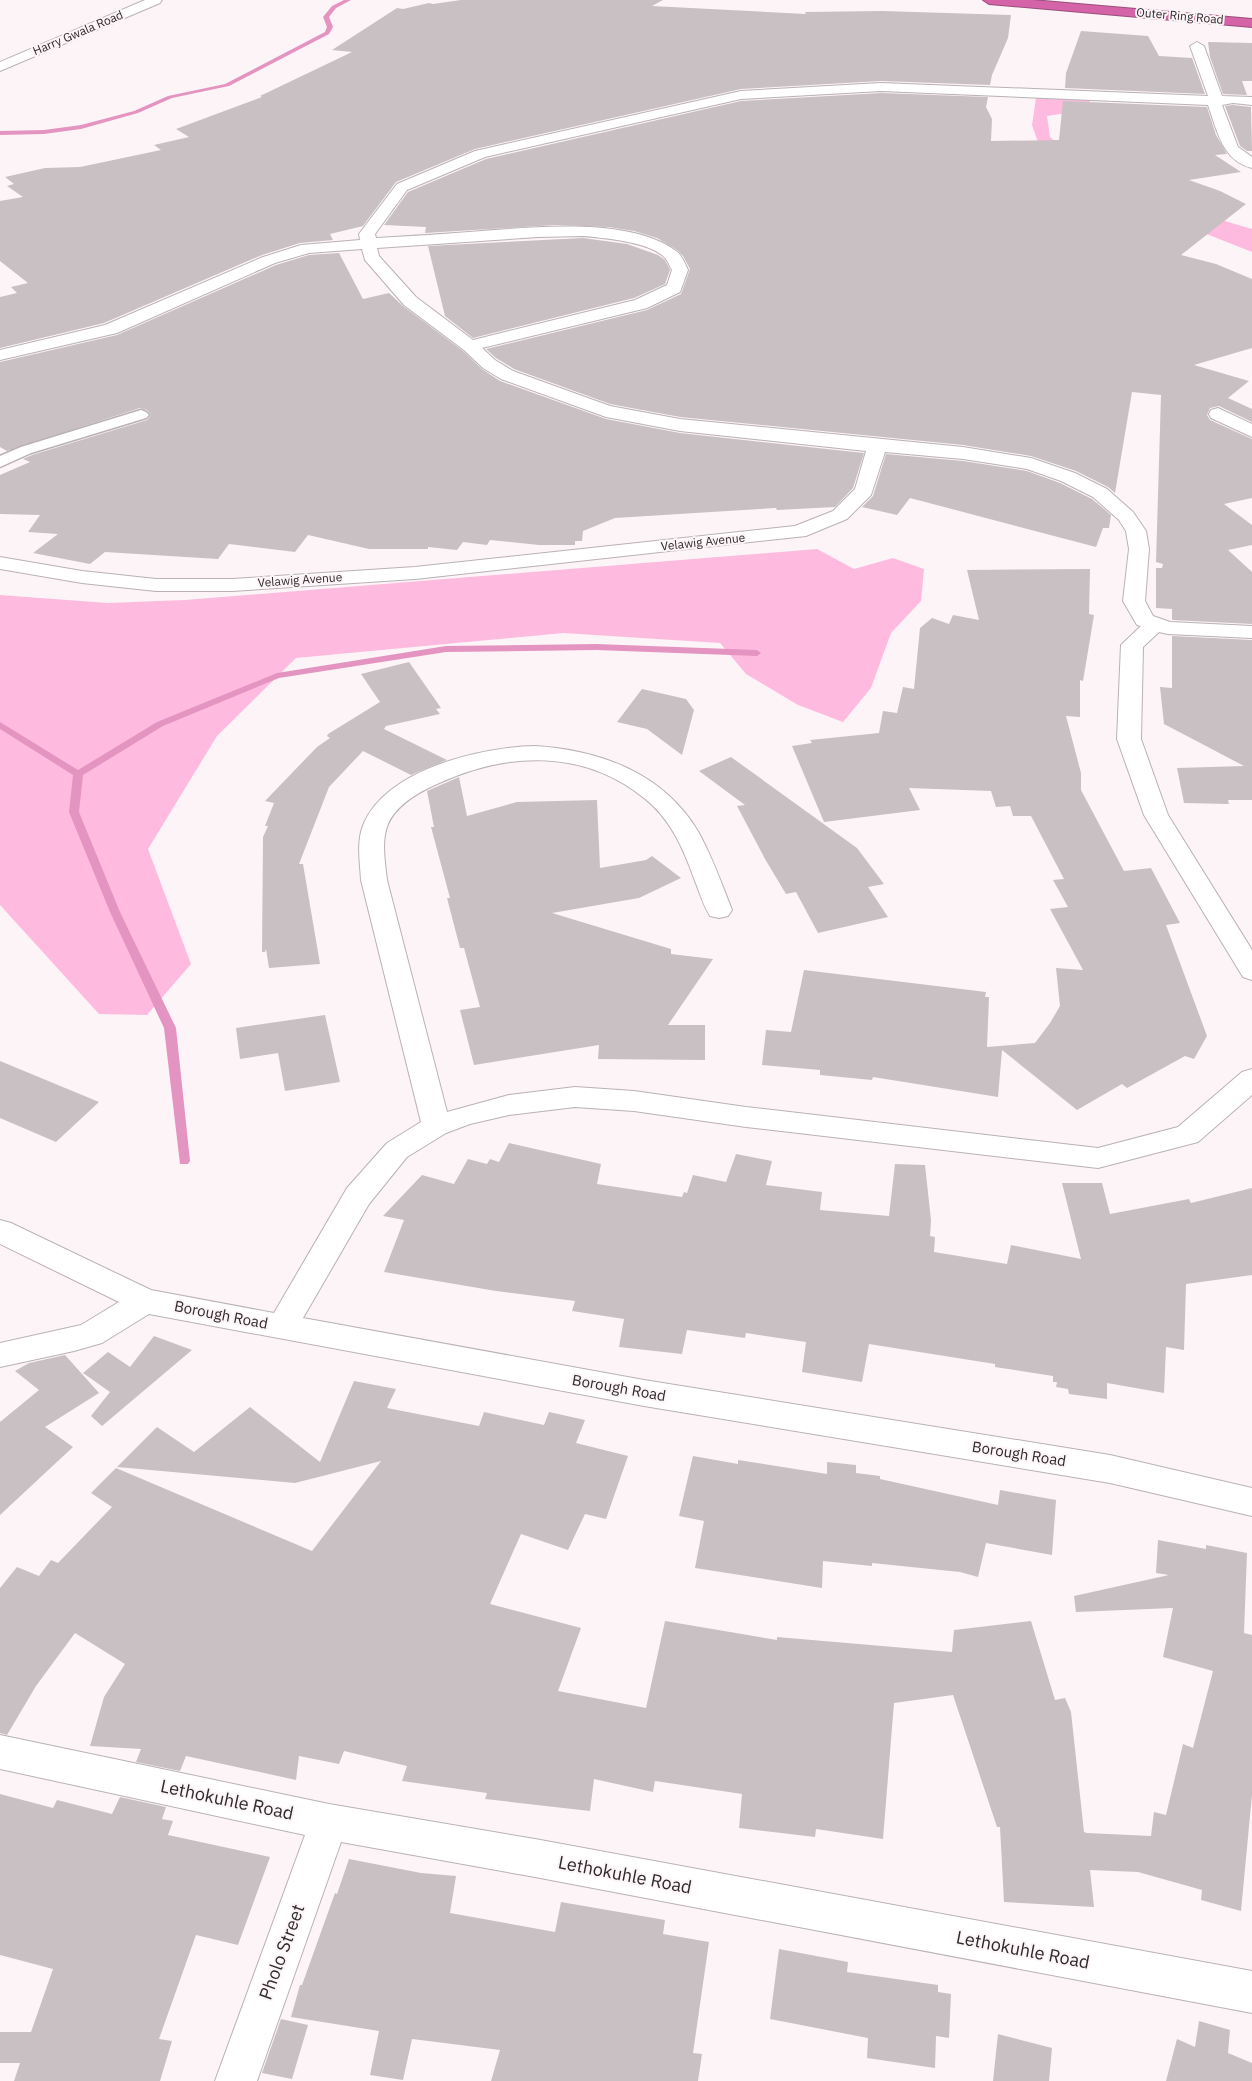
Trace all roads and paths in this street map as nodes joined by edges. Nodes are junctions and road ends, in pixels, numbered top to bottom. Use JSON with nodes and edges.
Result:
{"nodes":[{"id":1,"x":156,"y":0,"type":"edge"},
{"id":2,"x":989,"y":0,"type":"edge"},
{"id":3,"x":1252,"y":23,"type":"edge"},
{"id":4,"x":1197,"y":46,"type":"dead end"},
{"id":5,"x":0,"y":66,"type":"edge"},
{"id":6,"x":1218,"y":101,"type":"junction"},
{"id":7,"x":1252,"y":101,"type":"edge"},
{"id":8,"x":1231,"y":149,"type":"junction"},
{"id":9,"x":1252,"y":149,"type":"edge"},
{"id":10,"x":1252,"y":164,"type":"edge"},
{"id":11,"x":369,"y":242,"type":"junction"},
{"id":12,"x":470,"y":346,"type":"junction"},
{"id":13,"x":0,"y":355,"type":"edge"},
{"id":14,"x":1218,"y":414,"type":"dead end"},
{"id":15,"x":141,"y":416,"type":"dead end"},
{"id":16,"x":1252,"y":431,"type":"edge"},
{"id":17,"x":877,"y":446,"type":"junction"},
{"id":18,"x":0,"y":462,"type":"edge"},
{"id":19,"x":0,"y":563,"type":"edge"},
{"id":20,"x":1154,"y":624,"type":"junction"},
{"id":21,"x":1252,"y":632,"type":"edge"},
{"id":22,"x":719,"y":910,"type":"dead end"},
{"id":23,"x":1252,"y":972,"type":"edge"},
{"id":24,"x":1252,"y":1079,"type":"edge"},
{"id":25,"x":436,"y":1126,"type":"junction"},
{"id":26,"x":0,"y":1231,"type":"edge"},
{"id":27,"x":145,"y":1300,"type":"junction"},
{"id":28,"x":282,"y":1326,"type":"junction"},
{"id":29,"x":0,"y":1355,"type":"edge"},
{"id":30,"x":1252,"y":1502,"type":"edge"},
{"id":31,"x":0,"y":1752,"type":"edge"},
{"id":32,"x":329,"y":1822,"type":"junction"},
{"id":33,"x":1252,"y":1992,"type":"edge"},
{"id":34,"x":236,"y":2081,"type":"edge"}],
"edges":[{"from":1,"to":5,"type":"street","name":"Harry Gwala Road"},
{"from":2,"to":3,"type":"highway","name":"Outer Ring Road"},
{"from":4,"to":6,"type":"street"},
{"from":6,"to":7,"type":"street"},
{"from":6,"to":8,"type":"street"},
{"from":6,"to":11,"type":"street"},
{"from":8,"to":9,"type":"street"},
{"from":8,"to":10,"type":"street"},
{"from":11,"to":12,"type":"street"},
{"from":11,"to":12,"type":"street"},
{"from":11,"to":13,"type":"street"},
{"from":12,"to":17,"type":"street"},
{"from":14,"to":16,"type":"street"},
{"from":15,"to":18,"type":"lane"},
{"from":17,"to":19,"type":"street","name":"Velawig Avenue"},
{"from":17,"to":20,"type":"street"},
{"from":20,"to":21,"type":"street"},
{"from":20,"to":23,"type":"street"},
{"from":22,"to":25,"type":"street"},
{"from":24,"to":25,"type":"street"},
{"from":25,"to":28,"type":"street"},
{"from":26,"to":27,"type":"street","name":"Borough Road"},
{"from":27,"to":28,"type":"street","name":"Borough Road"},
{"from":27,"to":29,"type":"street"},
{"from":28,"to":30,"type":"street","name":"Borough Road"},
{"from":31,"to":32,"type":"street","name":"Lethokuhle Road"},
{"from":32,"to":33,"type":"street","name":"Lethokuhle Road"},
{"from":32,"to":34,"type":"street","name":"Pholo Street"}]}
